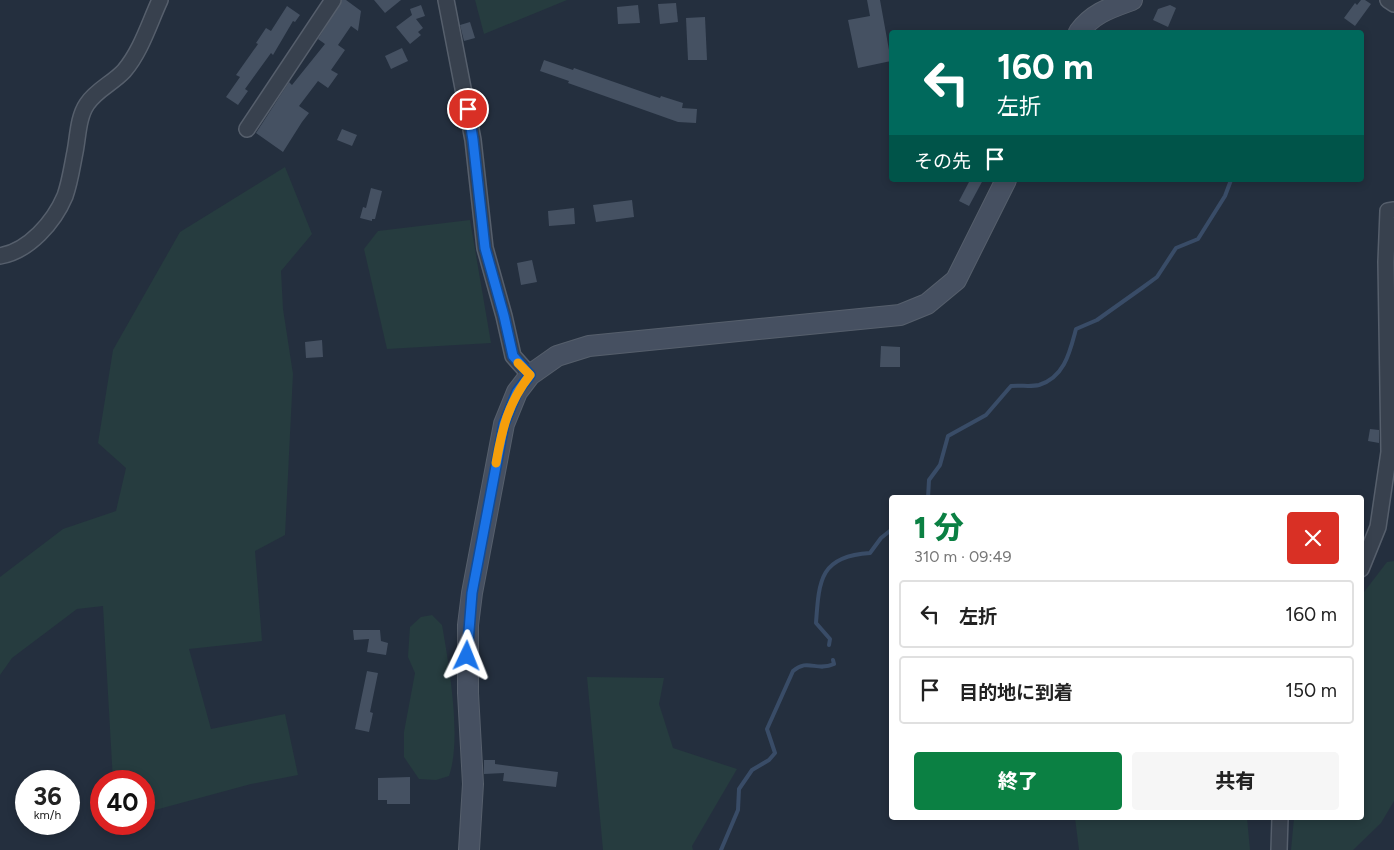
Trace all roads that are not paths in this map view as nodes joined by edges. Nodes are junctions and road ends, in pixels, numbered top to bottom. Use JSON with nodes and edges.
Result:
{"nodes":[{"id":1,"x":160,"y":0,"type":"edge"},
{"id":2,"x":333,"y":0,"type":"edge"},
{"id":3,"x":446,"y":0,"type":"edge"},
{"id":4,"x":1132,"y":0,"type":"edge"},
{"id":5,"x":1388,"y":0,"type":"edge"},
{"id":6,"x":1394,"y":4,"type":"edge"},
{"id":7,"x":1106,"y":5,"type":"edge"},
{"id":8,"x":1081,"y":30,"type":"edge"},
{"id":9,"x":247,"y":129,"type":"dead end"},
{"id":10,"x":1005,"y":182,"type":"edge"},
{"id":11,"x":1394,"y":210,"type":"edge"},
{"id":12,"x":0,"y":256,"type":"edge"},
{"id":13,"x":530,"y":375,"type":"junction"},
{"id":14,"x":1364,"y":562,"type":"edge"},
{"id":15,"x":1280,"y":820,"type":"edge"},
{"id":16,"x":469,"y":850,"type":"edge"},
{"id":17,"x":1279,"y":850,"type":"edge"}],
"edges":[{"from":1,"to":12,"type":"street"},
{"from":2,"to":9,"type":"street"},
{"from":3,"to":13,"type":"street"},
{"from":4,"to":7,"type":"street"},
{"from":5,"to":6,"type":"street"},
{"from":7,"to":8,"type":"street"},
{"from":10,"to":13,"type":"street"},
{"from":11,"to":14,"type":"street"},
{"from":13,"to":16,"type":"street"},
{"from":15,"to":17,"type":"street"}]}
